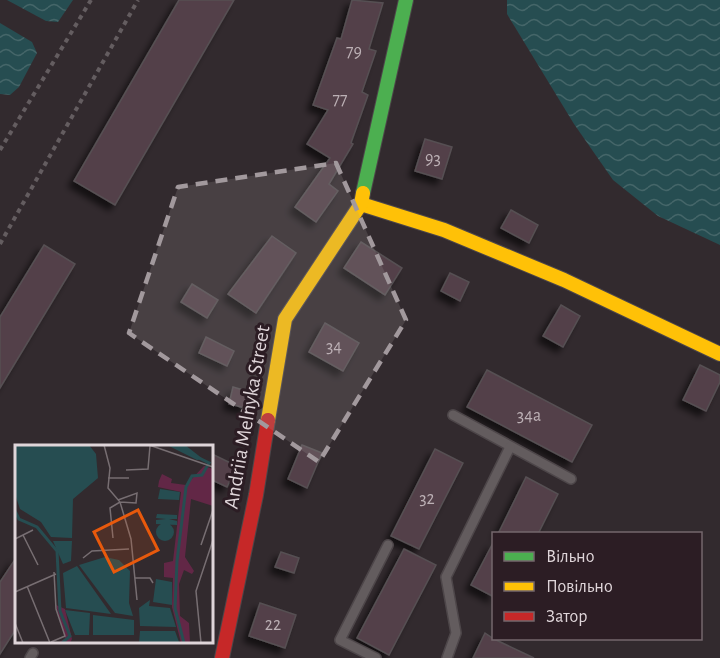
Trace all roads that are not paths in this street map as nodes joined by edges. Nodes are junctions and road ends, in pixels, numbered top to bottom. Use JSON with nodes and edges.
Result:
{"nodes":[{"id":1,"x":406,"y":0,"type":"edge"},
{"id":2,"x":361,"y":204,"type":"junction"},
{"id":3,"x":720,"y":354,"type":"edge"},
{"id":4,"x":453,"y":415,"type":"dead end"},
{"id":5,"x":510,"y":447,"type":"junction"},
{"id":6,"x":571,"y":479,"type":"dead end"},
{"id":7,"x":388,"y":545,"type":"dead end"},
{"id":8,"x":222,"y":658,"type":"edge"},
{"id":9,"x":376,"y":658,"type":"edge"},
{"id":10,"x":447,"y":658,"type":"edge"}],
"edges":[{"from":1,"to":2,"type":"street","name":"Andriia Melnyka Street"},
{"from":2,"to":3,"type":"street"},
{"from":2,"to":8,"type":"street","name":"Andriia Melnyka Street"},
{"from":4,"to":5,"type":"lane"},
{"from":5,"to":6,"type":"lane"},
{"from":5,"to":10,"type":"lane"},
{"from":7,"to":9,"type":"lane"}]}
